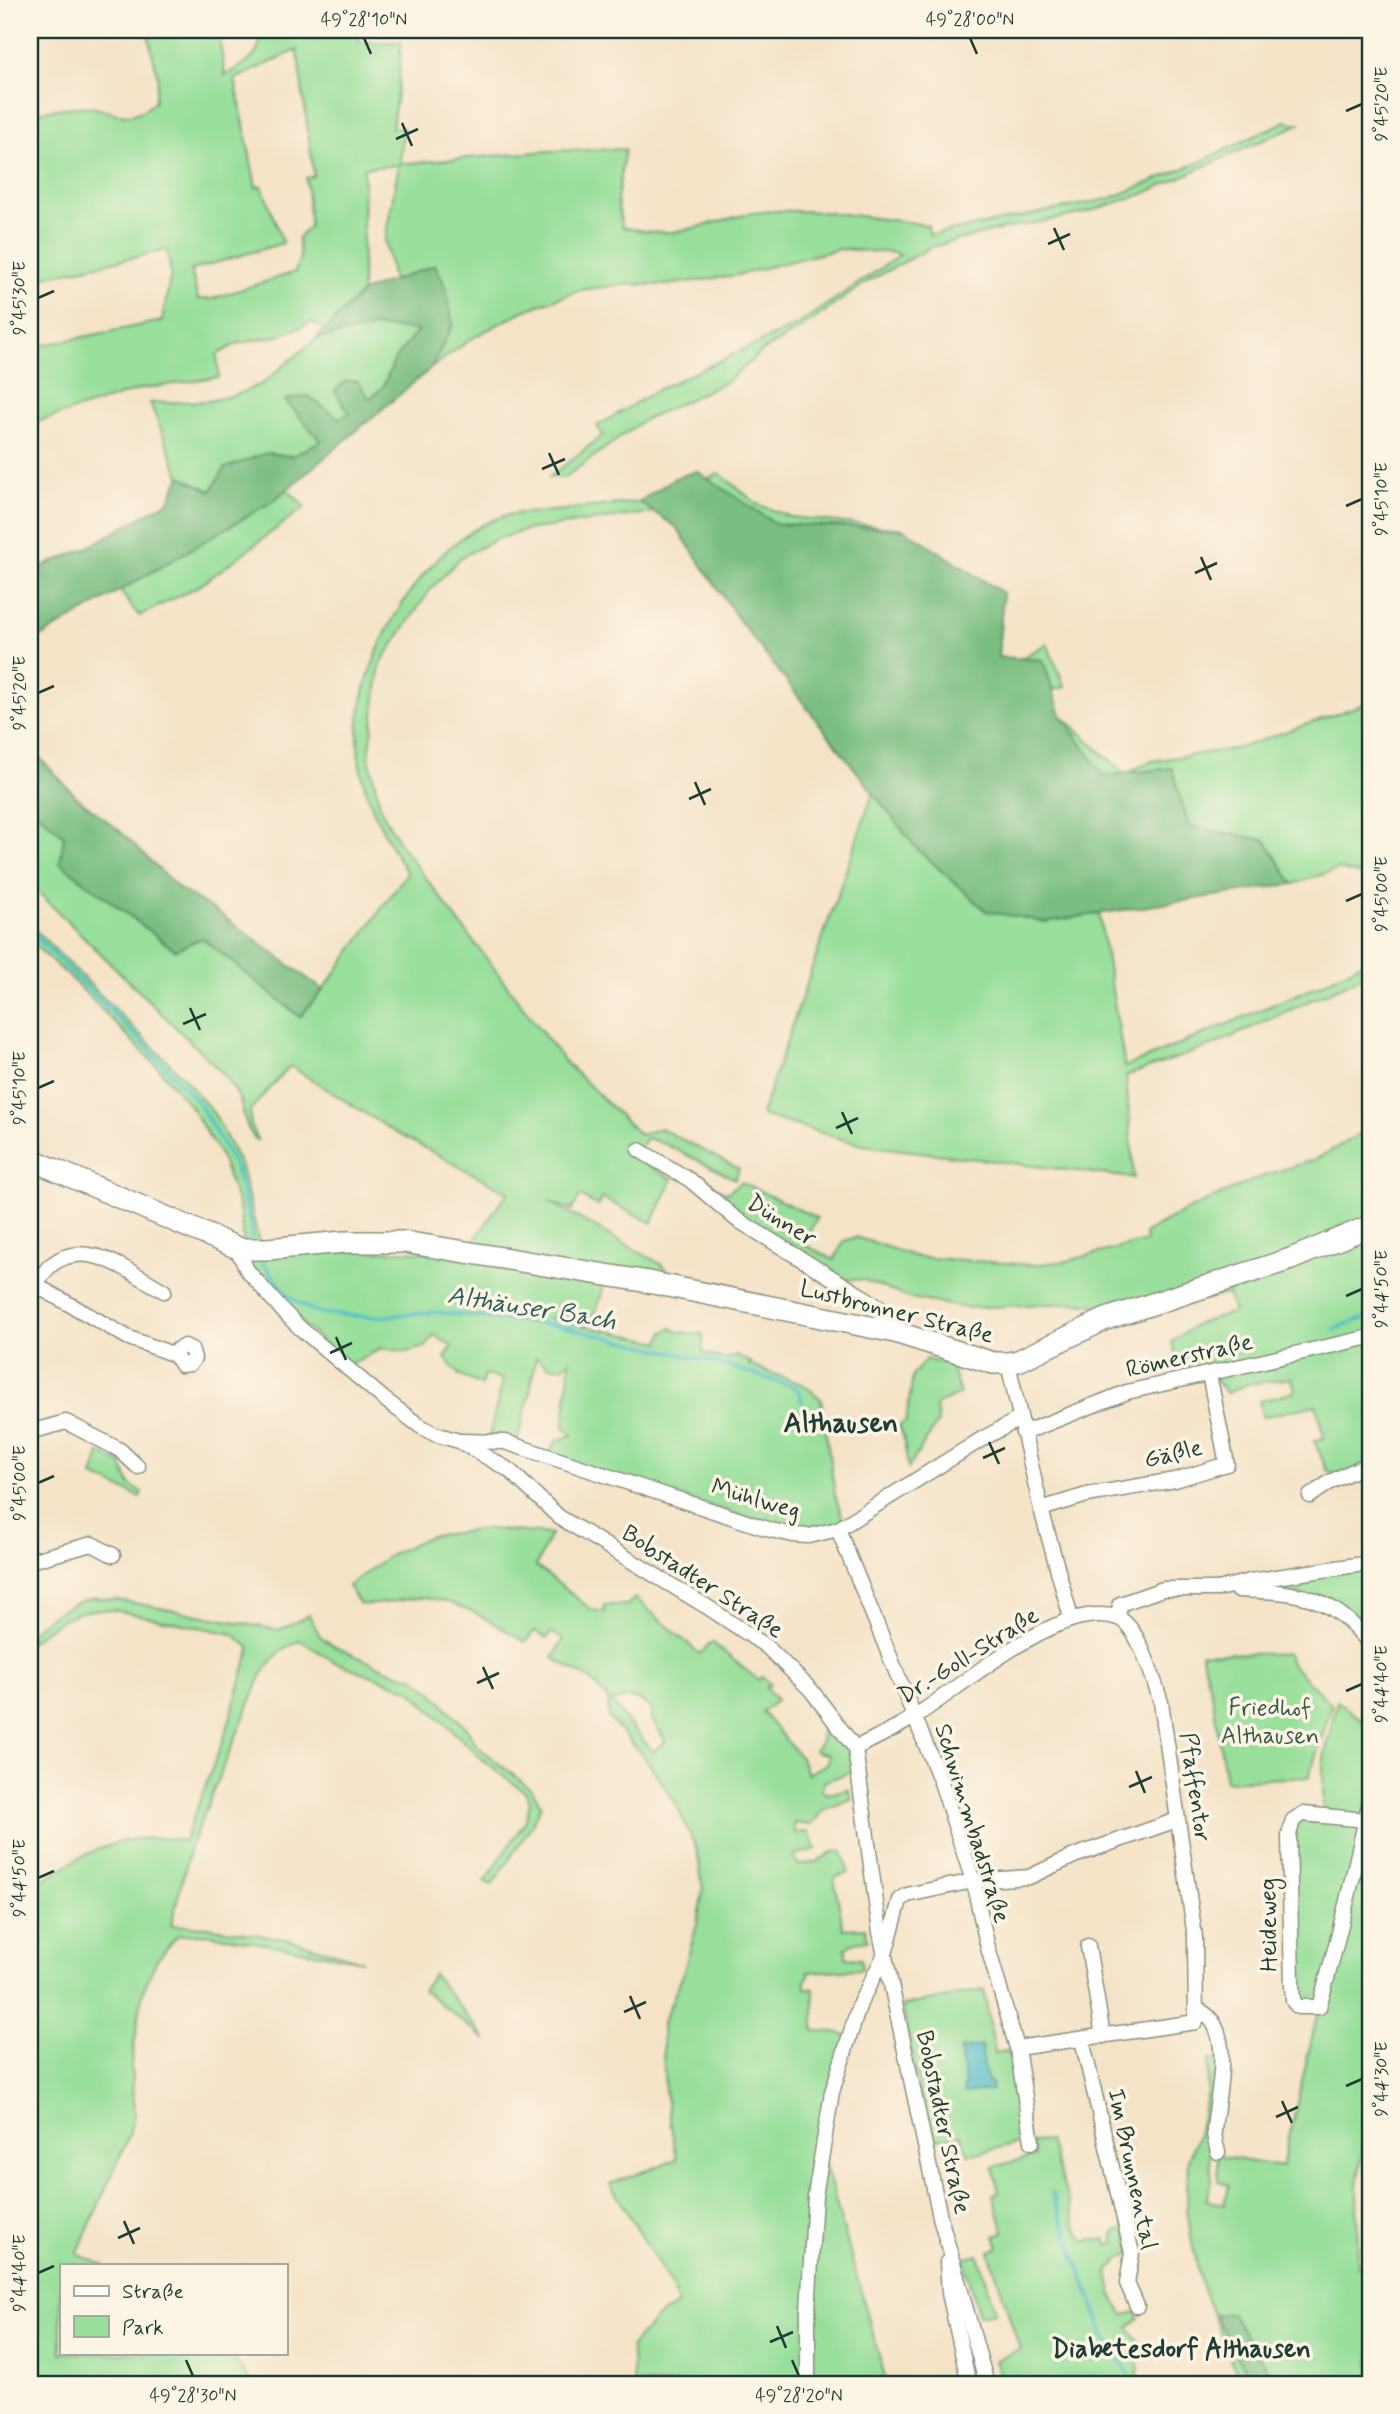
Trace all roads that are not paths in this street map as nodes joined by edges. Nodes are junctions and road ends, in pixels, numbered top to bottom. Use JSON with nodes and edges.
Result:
{"nodes":[{"id":1,"x":639,"y":1150,"type":"dead end"},
{"id":2,"x":30,"y":1159,"type":"edge"},
{"id":3,"x":1370,"y":1226,"type":"edge"},
{"id":4,"x":240,"y":1249,"type":"junction"},
{"id":5,"x":33,"y":1283,"type":"edge"},
{"id":6,"x":164,"y":1292,"type":"dead end"},
{"id":7,"x":895,"y":1332,"type":"junction"},
{"id":8,"x":1370,"y":1337,"type":"edge"},
{"id":9,"x":175,"y":1355,"type":"dead end"},
{"id":10,"x":1008,"y":1363,"type":"junction"},
{"id":11,"x":1209,"y":1374,"type":"junction"},
{"id":12,"x":1021,"y":1426,"type":"junction"},
{"id":13,"x":30,"y":1432,"type":"edge"},
{"id":14,"x":459,"y":1441,"type":"junction"},
{"id":15,"x":1370,"y":1463,"type":"edge"},
{"id":16,"x":138,"y":1467,"type":"dead end"},
{"id":17,"x":1310,"y":1496,"type":"dead end"},
{"id":18,"x":1041,"y":1508,"type":"junction"},
{"id":19,"x":838,"y":1529,"type":"junction"},
{"id":20,"x":113,"y":1555,"type":"dead end"},
{"id":21,"x":30,"y":1561,"type":"edge"},
{"id":22,"x":1370,"y":1563,"type":"edge"},
{"id":23,"x":1218,"y":1590,"type":"junction"},
{"id":24,"x":1071,"y":1618,"type":"junction"},
{"id":25,"x":1118,"y":1618,"type":"junction"},
{"id":26,"x":1370,"y":1644,"type":"edge"},
{"id":27,"x":916,"y":1716,"type":"junction"},
{"id":28,"x":855,"y":1748,"type":"junction"},
{"id":29,"x":1370,"y":1800,"type":"edge"},
{"id":30,"x":1177,"y":1820,"type":"junction"},
{"id":31,"x":1366,"y":1820,"type":"junction"},
{"id":32,"x":973,"y":1881,"type":"junction"},
{"id":33,"x":1088,"y":1945,"type":"dead end"},
{"id":34,"x":885,"y":1954,"type":"junction"},
{"id":35,"x":1196,"y":2015,"type":"junction"},
{"id":36,"x":1103,"y":2036,"type":"junction"},
{"id":37,"x":1082,"y":2040,"type":"junction"},
{"id":38,"x":1017,"y":2049,"type":"junction"},
{"id":39,"x":1032,"y":2142,"type":"dead end"},
{"id":40,"x":1218,"y":2152,"type":"dead end"},
{"id":41,"x":945,"y":2232,"type":"junction"},
{"id":42,"x":1137,"y":2306,"type":"dead end"},
{"id":43,"x":808,"y":2384,"type":"edge"},
{"id":44,"x":968,"y":2384,"type":"edge"},
{"id":45,"x":986,"y":2384,"type":"edge"}],
"edges":[{"from":1,"to":7,"type":"street","name":"Dünner"},
{"from":2,"to":4,"type":"street"},
{"from":3,"to":10,"type":"street","name":"Lustbronner Straße"},
{"from":4,"to":7,"type":"street","name":"Lustbronner Straße"},
{"from":4,"to":14,"type":"street","name":"Bobstadter Straße"},
{"from":5,"to":6,"type":"street"},
{"from":5,"to":9,"type":"street"},
{"from":7,"to":10,"type":"street","name":"Lustbronner Straße"},
{"from":8,"to":11,"type":"street","name":"Römerstraße"},
{"from":10,"to":12,"type":"street","name":"Dr.-Goll-Straße"},
{"from":11,"to":12,"type":"street","name":"Römerstraße"},
{"from":11,"to":18,"type":"street","name":"Gäßle"},
{"from":12,"to":18,"type":"street","name":"Dr.-Goll-Straße"},
{"from":12,"to":19,"type":"street","name":"Mühlweg"},
{"from":13,"to":16,"type":"street"},
{"from":14,"to":19,"type":"street","name":"Mühlweg"},
{"from":14,"to":28,"type":"street","name":"Bobstadter Straße"},
{"from":15,"to":17,"type":"street"},
{"from":18,"to":24,"type":"street","name":"Dr.-Goll-Straße"},
{"from":19,"to":27,"type":"street","name":"Schwimmbadstraße"},
{"from":20,"to":21,"type":"street"},
{"from":22,"to":23,"type":"street"},
{"from":23,"to":25,"type":"street"},
{"from":23,"to":26,"type":"street"},
{"from":24,"to":25,"type":"street"},
{"from":24,"to":27,"type":"street","name":"Dr.-Goll-Straße"},
{"from":25,"to":30,"type":"street","name":"Pfaffentor"},
{"from":27,"to":28,"type":"street","name":"Dr.-Goll-Straße"},
{"from":27,"to":32,"type":"street","name":"Schwimmbadstraße"},
{"from":28,"to":34,"type":"street","name":"Bobstadter Straße"},
{"from":29,"to":31,"type":"street"},
{"from":30,"to":32,"type":"street"},
{"from":30,"to":35,"type":"street","name":"Pfaffentor"},
{"from":31,"to":31,"type":"street","name":"Heideweg"},
{"from":32,"to":34,"type":"street"},
{"from":32,"to":38,"type":"street","name":"Schwimmbadstraße"},
{"from":33,"to":36,"type":"street"},
{"from":34,"to":41,"type":"street","name":"Bobstadter Straße"},
{"from":34,"to":43,"type":"street"},
{"from":35,"to":36,"type":"street"},
{"from":35,"to":40,"type":"street"},
{"from":36,"to":37,"type":"street"},
{"from":37,"to":38,"type":"street"},
{"from":37,"to":42,"type":"street","name":"Im Brunnental"},
{"from":38,"to":39,"type":"street","name":"Schwimmbadstraße"},
{"from":41,"to":44,"type":"street"},
{"from":41,"to":45,"type":"street","name":"Bobstadter Straße"}]}
